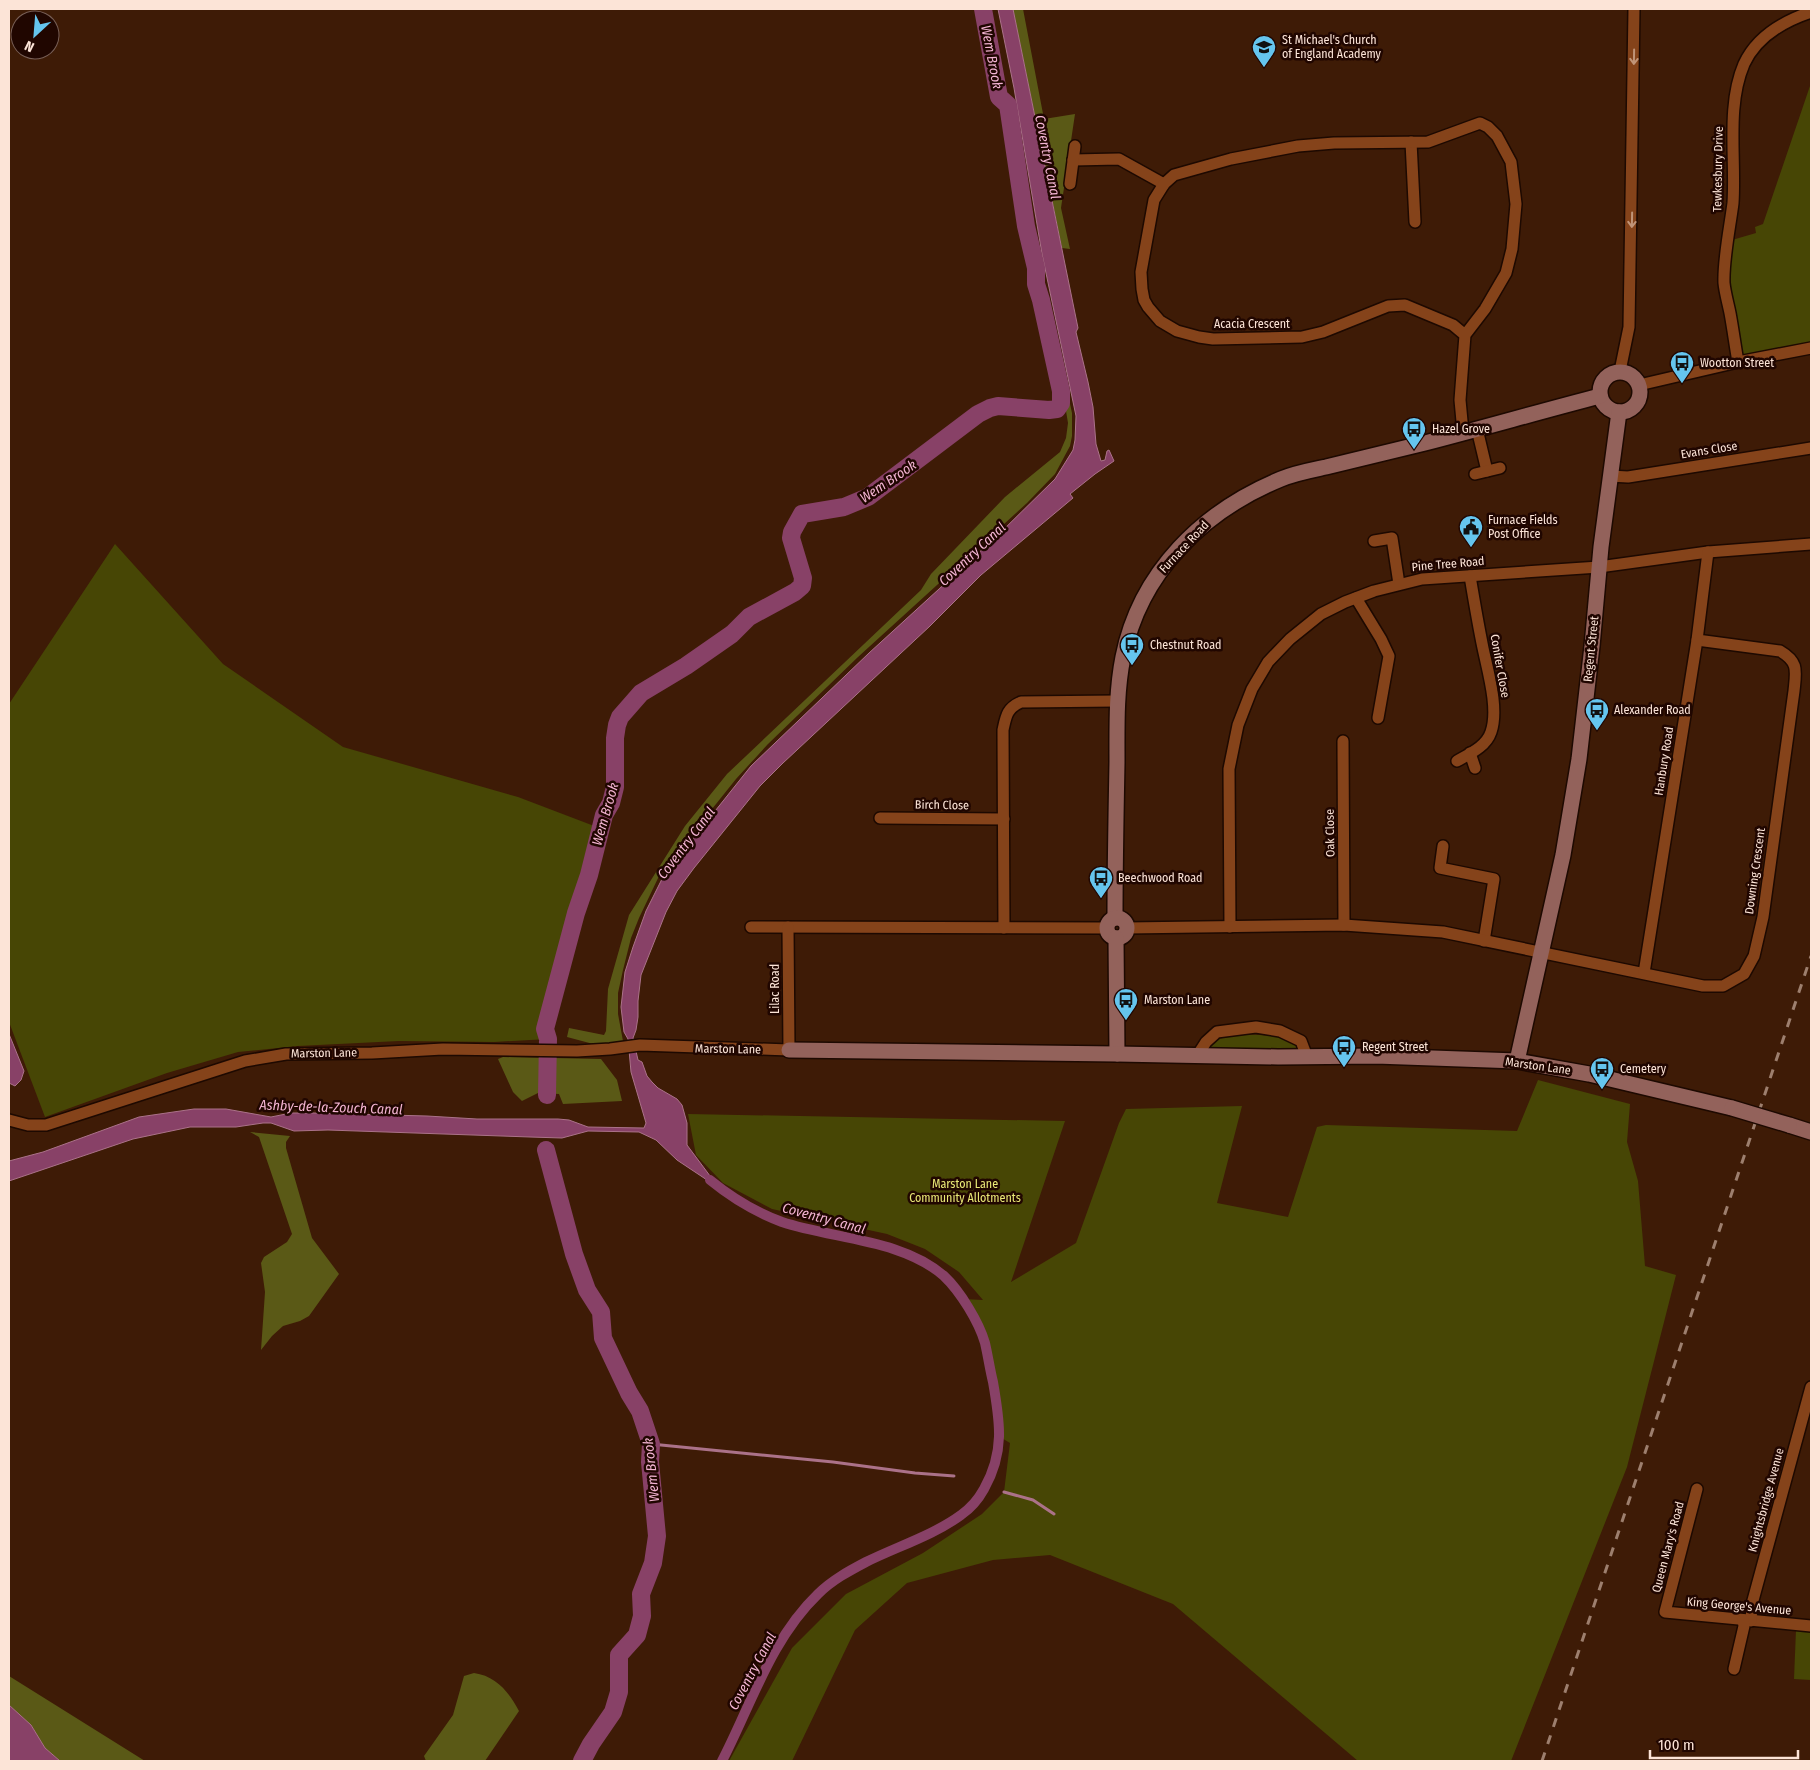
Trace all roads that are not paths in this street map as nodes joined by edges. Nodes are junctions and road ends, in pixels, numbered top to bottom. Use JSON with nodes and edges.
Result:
{"nodes":[{"id":1,"x":1634,"y":9,"type":"edge"},
{"id":2,"x":1811,"y":12,"type":"edge"},
{"id":3,"x":1411,"y":142,"type":"junction"},
{"id":4,"x":1075,"y":146,"type":"dead end"},
{"id":5,"x":1073,"y":160,"type":"junction"},
{"id":6,"x":1070,"y":184,"type":"dead end"},
{"id":7,"x":1164,"y":184,"type":"junction"},
{"id":8,"x":1415,"y":222,"type":"dead end"},
{"id":9,"x":1465,"y":335,"type":"junction"},
{"id":10,"x":1811,"y":348,"type":"edge"},
{"id":11,"x":1738,"y":362,"type":"junction"},
{"id":12,"x":1620,"y":372,"type":"junction"},
{"id":13,"x":1639,"y":386,"type":"junction"},
{"id":14,"x":1600,"y":396,"type":"junction"},
{"id":15,"x":1619,"y":412,"type":"junction"},
{"id":16,"x":1470,"y":431,"type":"junction"},
{"id":17,"x":1811,"y":448,"type":"edge"},
{"id":18,"x":1500,"y":468,"type":"dead end"},
{"id":19,"x":1487,"y":471,"type":"junction"},
{"id":20,"x":1476,"y":474,"type":"dead end"},
{"id":21,"x":1610,"y":476,"type":"junction"},
{"id":22,"x":1374,"y":541,"type":"dead end"},
{"id":23,"x":1811,"y":544,"type":"edge"},
{"id":24,"x":1708,"y":552,"type":"junction"},
{"id":25,"x":1599,"y":566,"type":"junction"},
{"id":26,"x":1470,"y":576,"type":"junction"},
{"id":27,"x":1400,"y":584,"type":"junction"},
{"id":28,"x":1356,"y":598,"type":"junction"},
{"id":29,"x":1697,"y":640,"type":"junction"},
{"id":30,"x":1117,"y":701,"type":"junction"},
{"id":31,"x":1378,"y":718,"type":"dead end"},
{"id":32,"x":1343,"y":741,"type":"dead end"},
{"id":33,"x":1470,"y":753,"type":"junction"},
{"id":34,"x":1457,"y":761,"type":"dead end"},
{"id":35,"x":1475,"y":768,"type":"dead end"},
{"id":36,"x":880,"y":818,"type":"dead end"},
{"id":37,"x":1004,"y":819,"type":"junction"},
{"id":38,"x":1443,"y":846,"type":"dead end"},
{"id":39,"x":1344,"y":926,"type":"junction"},
{"id":40,"x":751,"y":927,"type":"dead end"},
{"id":41,"x":788,"y":927,"type":"junction"},
{"id":42,"x":1230,"y":927,"type":"junction"},
{"id":43,"x":1004,"y":928,"type":"junction"},
{"id":44,"x":1116,"y":928,"type":"junction"},
{"id":45,"x":1484,"y":941,"type":"junction"},
{"id":46,"x":1542,"y":952,"type":"junction"},
{"id":47,"x":1644,"y":973,"type":"junction"},
{"id":48,"x":789,"y":1050,"type":"junction"},
{"id":49,"x":1117,"y":1054,"type":"junction"},
{"id":50,"x":1197,"y":1056,"type":"junction"},
{"id":51,"x":1307,"y":1057,"type":"junction"},
{"id":52,"x":1517,"y":1061,"type":"junction"},
{"id":53,"x":9,"y":1120,"type":"edge"},
{"id":54,"x":1811,"y":1132,"type":"edge"},
{"id":55,"x":1811,"y":1387,"type":"edge"},
{"id":56,"x":1697,"y":1489,"type":"dead end"},
{"id":57,"x":1665,"y":1612,"type":"joint"},
{"id":58,"x":1747,"y":1620,"type":"junction"},
{"id":59,"x":1811,"y":1626,"type":"edge"},
{"id":60,"x":1734,"y":1669,"type":"dead end"}],
"edges":[{"from":1,"to":12,"type":"street","one_way":true},
{"from":2,"to":11,"type":"street","name":"Tewkesbury Drive"},
{"from":3,"to":7,"type":"street"},
{"from":3,"to":8,"type":"street"},
{"from":3,"to":9,"type":"street"},
{"from":4,"to":5,"type":"street"},
{"from":5,"to":6,"type":"street"},
{"from":5,"to":7,"type":"street"},
{"from":7,"to":9,"type":"street","name":"Acacia Crescent"},
{"from":9,"to":16,"type":"street"},
{"from":10,"to":11,"type":"street"},
{"from":11,"to":13,"type":"street"},
{"from":12,"to":13,"type":"street"},
{"from":12,"to":14,"type":"street"},
{"from":13,"to":15,"type":"street"},
{"from":14,"to":15,"type":"street"},
{"from":14,"to":16,"type":"street","name":"Furnace Road"},
{"from":15,"to":21,"type":"street","name":"Regent Street"},
{"from":16,"to":19,"type":"street"},
{"from":16,"to":30,"type":"street","name":"Furnace Road"},
{"from":17,"to":21,"type":"street","name":"Evans Close"},
{"from":18,"to":19,"type":"street"},
{"from":19,"to":20,"type":"street"},
{"from":21,"to":25,"type":"street","name":"Regent Street"},
{"from":22,"to":27,"type":"street"},
{"from":23,"to":24,"type":"street"},
{"from":24,"to":25,"type":"street"},
{"from":24,"to":29,"type":"street","name":"Hanbury Road"},
{"from":25,"to":26,"type":"street","name":"Pine Tree Road"},
{"from":25,"to":46,"type":"street","name":"Regent Street"},
{"from":26,"to":27,"type":"street","name":"Pine Tree Road"},
{"from":26,"to":33,"type":"street","name":"Conifer Close"},
{"from":27,"to":28,"type":"street","name":"Pine Tree Road"},
{"from":28,"to":31,"type":"street"},
{"from":28,"to":42,"type":"street","name":"Pine Tree Road"},
{"from":29,"to":47,"type":"street","name":"Hanbury Road"},
{"from":29,"to":47,"type":"street","name":"Downing Crescent"},
{"from":30,"to":37,"type":"street"},
{"from":30,"to":44,"type":"street","name":"Furnace Road"},
{"from":32,"to":39,"type":"street","name":"Oak Close"},
{"from":33,"to":34,"type":"street","name":"Conifer Close"},
{"from":33,"to":35,"type":"street"},
{"from":36,"to":37,"type":"street","name":"Birch Close"},
{"from":37,"to":43,"type":"street"},
{"from":38,"to":45,"type":"street"},
{"from":39,"to":42,"type":"street"},
{"from":39,"to":45,"type":"street"},
{"from":40,"to":41,"type":"street"},
{"from":41,"to":43,"type":"street"},
{"from":41,"to":48,"type":"street","name":"Lilac Road"},
{"from":42,"to":44,"type":"street"},
{"from":43,"to":44,"type":"street"},
{"from":44,"to":49,"type":"street","name":"Furnace Road"},
{"from":45,"to":46,"type":"street"},
{"from":46,"to":47,"type":"street","name":"Downing Crescent"},
{"from":46,"to":52,"type":"street","name":"Regent Street"},
{"from":48,"to":49,"type":"street","name":"Marston Lane"},
{"from":48,"to":53,"type":"street","name":"Marston Lane"},
{"from":49,"to":50,"type":"street","name":"Marston Lane"},
{"from":50,"to":51,"type":"street","name":"Marston Lane"},
{"from":50,"to":51,"type":"street"},
{"from":51,"to":52,"type":"street","name":"Marston Lane"},
{"from":52,"to":54,"type":"street","name":"Marston Lane","bridge":true},
{"from":55,"to":58,"type":"street","name":"Knightsbridge Avenue"},
{"from":56,"to":57,"type":"street","name":"Queen Mary's Road"},
{"from":57,"to":58,"type":"street","name":"King George's Avenue"},
{"from":58,"to":59,"type":"street","name":"King George's Avenue"},
{"from":58,"to":60,"type":"street","name":"Knightsbridge Avenue"}]}
